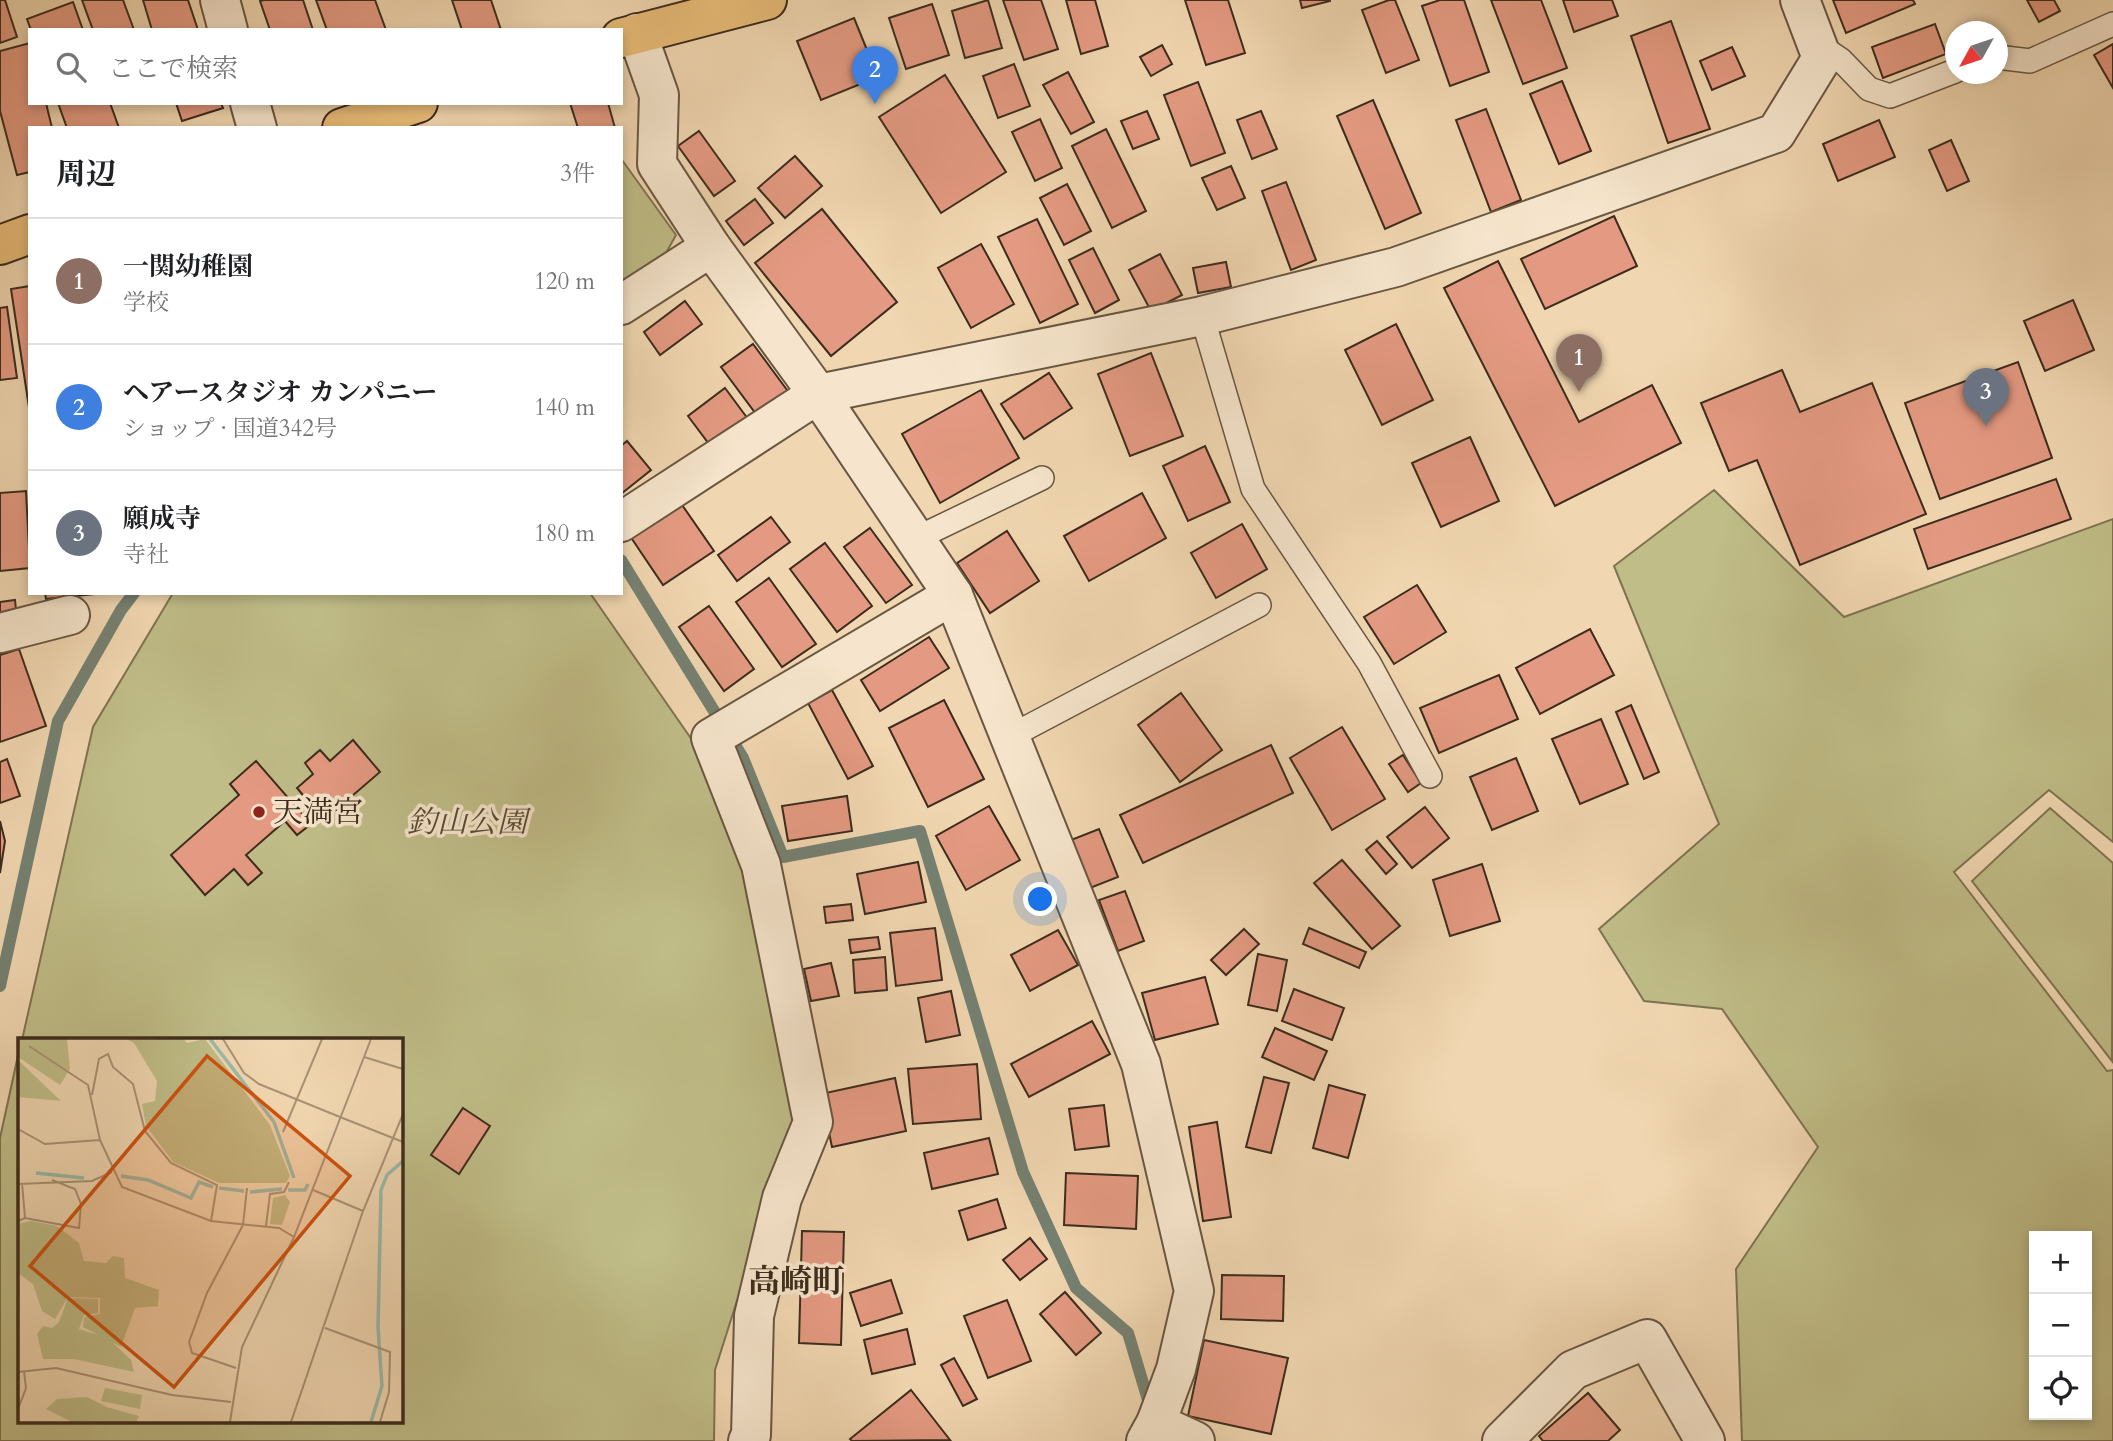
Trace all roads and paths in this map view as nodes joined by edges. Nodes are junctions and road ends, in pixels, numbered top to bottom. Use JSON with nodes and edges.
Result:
{"nodes":[{"id":1,"x":220,"y":0,"type":"edge"},
{"id":2,"x":767,"y":0,"type":"edge"},
{"id":3,"x":1800,"y":0,"type":"edge"},
{"id":4,"x":2113,"y":24,"type":"edge"},
{"id":5,"x":227,"y":28,"type":"edge"},
{"id":6,"x":629,"y":35,"type":"edge"},
{"id":7,"x":1816,"y":43,"type":"junction"},
{"id":8,"x":2008,"y":58,"type":"edge"},
{"id":9,"x":1945,"y":75,"type":"edge"},
{"id":10,"x":251,"y":105,"type":"edge"},
{"id":11,"x":412,"y":105,"type":"edge"},
{"id":12,"x":256,"y":126,"type":"edge"},
{"id":13,"x":348,"y":126,"type":"edge"},
{"id":14,"x":28,"y":235,"type":"edge"},
{"id":15,"x":0,"y":245,"type":"edge"},
{"id":16,"x":711,"y":247,"type":"junction"},
{"id":17,"x":623,"y":303,"type":"edge"},
{"id":18,"x":1202,"y":316,"type":"junction"},
{"id":19,"x":818,"y":394,"type":"junction"},
{"id":20,"x":1042,"y":478,"type":"dead end"},
{"id":21,"x":623,"y":521,"type":"edge"},
{"id":22,"x":915,"y":539,"type":"junction"},
{"id":23,"x":953,"y":595,"type":"junction"},
{"id":24,"x":1259,"y":605,"type":"dead end"},
{"id":25,"x":70,"y":615,"type":"dead end"},
{"id":26,"x":0,"y":634,"type":"edge"},
{"id":27,"x":1010,"y":736,"type":"junction"},
{"id":28,"x":1430,"y":776,"type":"dead end"},
{"id":29,"x":1151,"y":1432,"type":"edge"},
{"id":30,"x":748,"y":1441,"type":"edge"},
{"id":31,"x":1195,"y":1441,"type":"edge"},
{"id":32,"x":1502,"y":1441,"type":"edge"},
{"id":33,"x":1705,"y":1441,"type":"edge"}],
"edges":[{"from":1,"to":5,"type":"street"},
{"from":2,"to":6,"type":"highway"},
{"from":3,"to":7,"type":"street"},
{"from":4,"to":8,"type":"lane"},
{"from":6,"to":16,"type":"street"},
{"from":7,"to":9,"type":"lane"},
{"from":7,"to":18,"type":"street"},
{"from":10,"to":12,"type":"street"},
{"from":11,"to":13,"type":"highway"},
{"from":14,"to":15,"type":"highway"},
{"from":16,"to":17,"type":"street"},
{"from":16,"to":19,"type":"street"},
{"from":18,"to":19,"type":"street"},
{"from":18,"to":28,"type":"lane"},
{"from":19,"to":21,"type":"street"},
{"from":19,"to":22,"type":"street"},
{"from":20,"to":22,"type":"lane"},
{"from":22,"to":23,"type":"street"},
{"from":23,"to":27,"type":"street"},
{"from":23,"to":30,"type":"street"},
{"from":24,"to":27,"type":"lane"},
{"from":25,"to":26,"type":"street"},
{"from":27,"to":29,"type":"street"},
{"from":29,"to":31,"type":"street"},
{"from":32,"to":33,"type":"street"}]}
